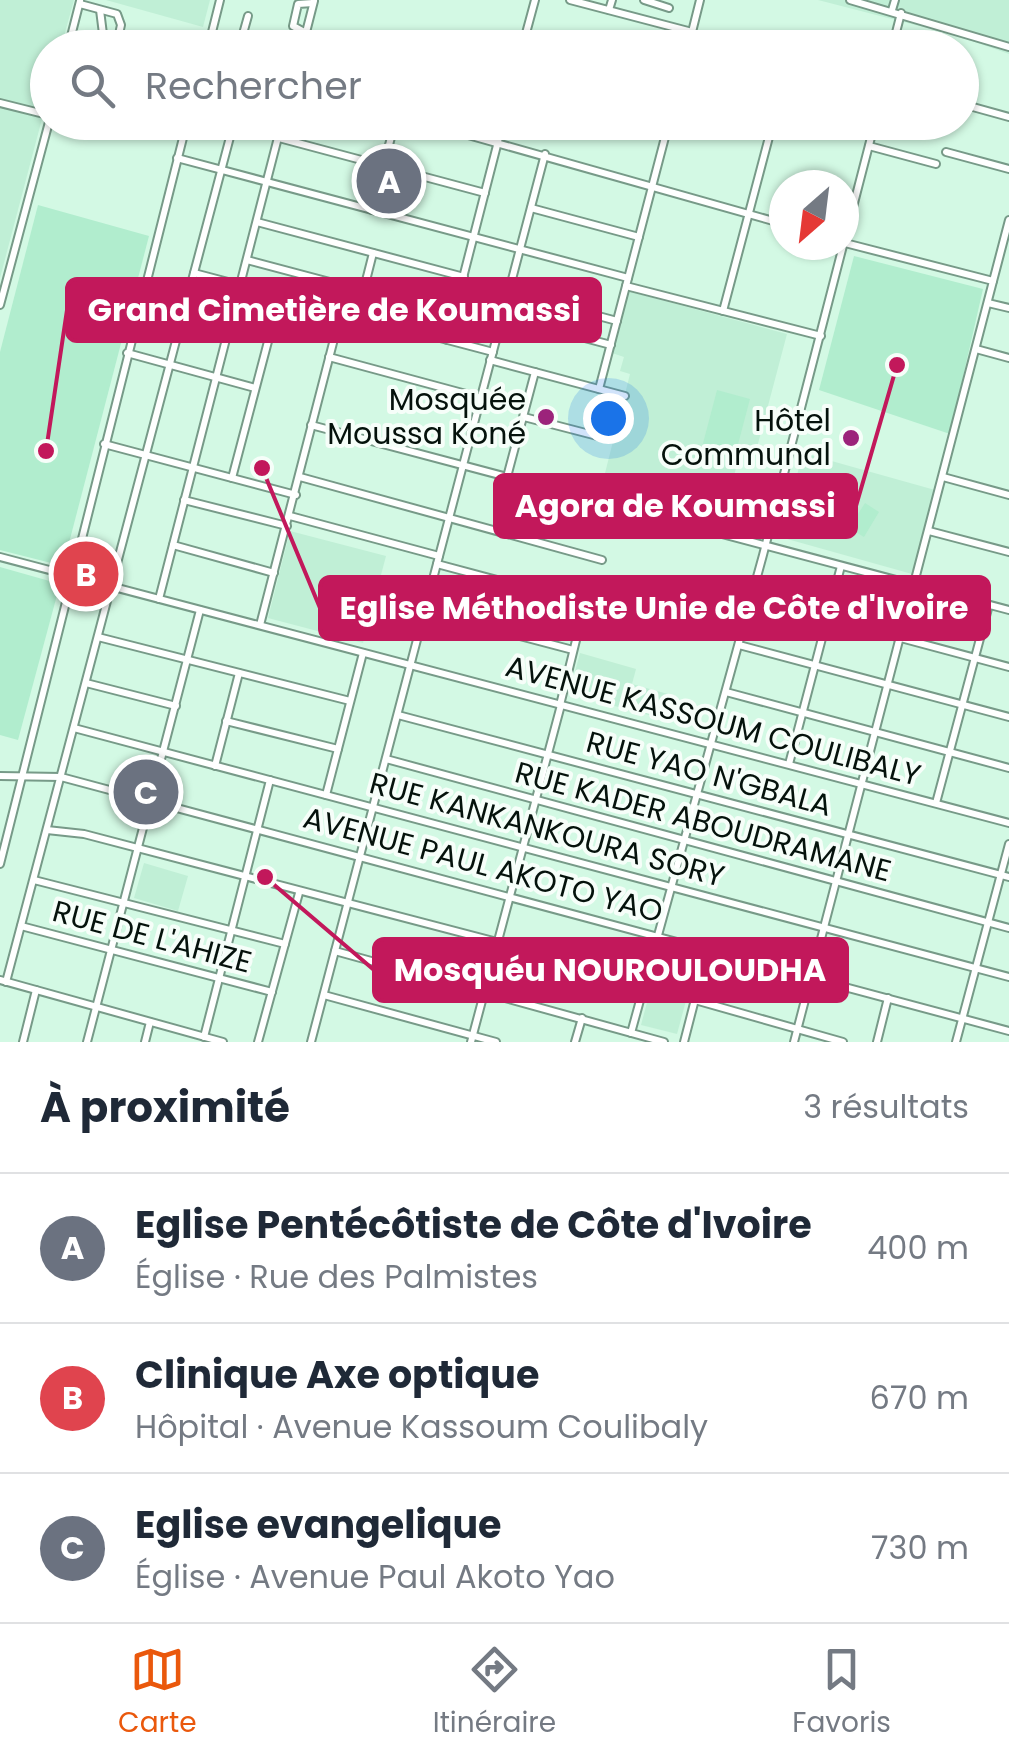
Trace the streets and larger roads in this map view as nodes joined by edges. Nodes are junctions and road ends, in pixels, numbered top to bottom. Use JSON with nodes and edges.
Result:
{"nodes":[{"id":1,"x":220,"y":0,"type":"edge"},
{"id":2,"x":534,"y":0,"type":"edge"},
{"id":3,"x":570,"y":0,"type":"edge"},
{"id":4,"x":612,"y":0,"type":"edge"},
{"id":5,"x":644,"y":0,"type":"edge"},
{"id":6,"x":700,"y":0,"type":"edge"},
{"id":7,"x":850,"y":0,"type":"edge"},
{"id":8,"x":896,"y":0,"type":"edge"},
{"id":9,"x":80,"y":2,"type":"edge"},
{"id":10,"x":314,"y":2,"type":"edge"},
{"id":11,"x":669,"y":8,"type":"dead end"},
{"id":12,"x":100,"y":10,"type":"junction"},
{"id":13,"x":609,"y":10,"type":"junction"},
{"id":14,"x":892,"y":10,"type":"junction"},
{"id":15,"x":902,"y":13,"type":"junction"},
{"id":16,"x":248,"y":16,"type":"dead end"},
{"id":17,"x":73,"y":30,"type":"edge"},
{"id":18,"x":100,"y":30,"type":"edge"},
{"id":19,"x":119,"y":30,"type":"edge"},
{"id":20,"x":212,"y":30,"type":"edge"},
{"id":21,"x":244,"y":30,"type":"edge"},
{"id":22,"x":300,"y":30,"type":"edge"},
{"id":23,"x":307,"y":30,"type":"edge"},
{"id":24,"x":526,"y":30,"type":"edge"},
{"id":25,"x":684,"y":30,"type":"edge"},
{"id":26,"x":692,"y":30,"type":"edge"},
{"id":27,"x":897,"y":30,"type":"edge"},
{"id":28,"x":954,"y":30,"type":"edge"},
{"id":29,"x":979,"y":38,"type":"edge"},
{"id":30,"x":1009,"y":48,"type":"edge"},
{"id":31,"x":0,"y":103,"type":"edge"},
{"id":32,"x":979,"y":109,"type":"edge"},
{"id":33,"x":30,"y":113,"type":"edge"},
{"id":34,"x":1009,"y":117,"type":"edge"},
{"id":35,"x":43,"y":140,"type":"edge"},
{"id":36,"x":182,"y":140,"type":"edge"},
{"id":37,"x":230,"y":140,"type":"edge"},
{"id":38,"x":278,"y":140,"type":"edge"},
{"id":39,"x":286,"y":140,"type":"edge"},
{"id":40,"x":390,"y":140,"type":"edge"},
{"id":41,"x":487,"y":140,"type":"edge"},
{"id":42,"x":499,"y":140,"type":"edge"},
{"id":43,"x":664,"y":140,"type":"edge"},
{"id":44,"x":768,"y":140,"type":"edge"},
{"id":45,"x":870,"y":140,"type":"edge"},
{"id":46,"x":498,"y":143,"type":"junction"},
{"id":47,"x":869,"y":146,"type":"junction"},
{"id":48,"x":946,"y":152,"type":"dead end"},
{"id":49,"x":545,"y":154,"type":"junction"},
{"id":50,"x":177,"y":158,"type":"junction"},
{"id":51,"x":936,"y":164,"type":"dead end"},
{"id":52,"x":383,"y":166,"type":"junction"},
{"id":53,"x":1009,"y":168,"type":"edge"},
{"id":54,"x":222,"y":170,"type":"junction"},
{"id":55,"x":267,"y":182,"type":"junction"},
{"id":56,"x":652,"y":186,"type":"junction"},
{"id":57,"x":859,"y":186,"type":"edge"},
{"id":58,"x":485,"y":193,"type":"junction"},
{"id":59,"x":531,"y":208,"type":"junction"},
{"id":60,"x":372,"y":210,"type":"junction"},
{"id":61,"x":749,"y":214,"type":"junction"},
{"id":62,"x":769,"y":220,"type":"edge"},
{"id":63,"x":1009,"y":220,"type":"edge"},
{"id":64,"x":256,"y":222,"type":"junction"},
{"id":65,"x":639,"y":236,"type":"junction"},
{"id":66,"x":474,"y":237,"type":"junction"},
{"id":67,"x":1006,"y":244,"type":"edge"},
{"id":68,"x":859,"y":247,"type":"edge"},
{"id":69,"x":520,"y":249,"type":"junction"},
{"id":70,"x":374,"y":253,"type":"junction"},
{"id":71,"x":247,"y":260,"type":"junction"},
{"id":72,"x":840,"y":260,"type":"edge"},
{"id":73,"x":194,"y":273,"type":"junction"},
{"id":74,"x":464,"y":277,"type":"junction"},
{"id":75,"x":993,"y":281,"type":"junction"},
{"id":76,"x":627,"y":282,"type":"junction"},
{"id":77,"x":240,"y":285,"type":"junction"},
{"id":78,"x":364,"y":291,"type":"junction"},
{"id":79,"x":508,"y":292,"type":"junction"},
{"id":80,"x":280,"y":296,"type":"junction"},
{"id":81,"x":988,"y":303,"type":"junction"},
{"id":82,"x":0,"y":306,"type":"edge"},
{"id":83,"x":1009,"y":308,"type":"edge"},
{"id":84,"x":723,"y":311,"type":"junction"},
{"id":85,"x":341,"y":312,"type":"junction"},
{"id":86,"x":454,"y":315,"type":"junction"},
{"id":87,"x":357,"y":316,"type":"junction"},
{"id":88,"x":502,"y":316,"type":"junction"},
{"id":89,"x":617,"y":321,"type":"junction"},
{"id":90,"x":820,"y":336,"type":"junction"},
{"id":91,"x":448,"y":340,"type":"junction"},
{"id":92,"x":610,"y":345,"type":"junction"},
{"id":93,"x":976,"y":349,"type":"junction"},
{"id":94,"x":127,"y":352,"type":"junction"},
{"id":95,"x":492,"y":356,"type":"junction"},
{"id":96,"x":329,"y":358,"type":"junction"},
{"id":97,"x":1009,"y":358,"type":"edge"},
{"id":98,"x":170,"y":364,"type":"junction"},
{"id":99,"x":535,"y":372,"type":"junction"},
{"id":100,"x":216,"y":377,"type":"junction"},
{"id":101,"x":255,"y":388,"type":"junction"},
{"id":102,"x":599,"y":389,"type":"junction"},
{"id":103,"x":625,"y":396,"type":"dead end"},
{"id":104,"x":480,"y":398,"type":"junction"},
{"id":105,"x":523,"y":416,"type":"junction"},
{"id":106,"x":312,"y":424,"type":"junction"},
{"id":107,"x":604,"y":438,"type":"dead end"},
{"id":108,"x":103,"y":444,"type":"junction"},
{"id":109,"x":146,"y":456,"type":"junction"},
{"id":110,"x":463,"y":465,"type":"junction"},
{"id":111,"x":192,"y":468,"type":"junction"},
{"id":112,"x":507,"y":477,"type":"junction"},
{"id":113,"x":232,"y":478,"type":"junction"},
{"id":114,"x":300,"y":478,"type":"junction"},
{"id":115,"x":943,"y":478,"type":"junction"},
{"id":116,"x":296,"y":495,"type":"junction"},
{"id":117,"x":1009,"y":496,"type":"edge"},
{"id":118,"x":184,"y":500,"type":"junction"},
{"id":119,"x":290,"y":516,"type":"junction"},
{"id":120,"x":450,"y":516,"type":"junction"},
{"id":121,"x":287,"y":526,"type":"junction"},
{"id":122,"x":930,"y":530,"type":"junction"},
{"id":123,"x":172,"y":545,"type":"junction"},
{"id":124,"x":766,"y":546,"type":"junction"},
{"id":125,"x":1009,"y":552,"type":"edge"},
{"id":126,"x":0,"y":558,"type":"edge"},
{"id":127,"x":438,"y":560,"type":"junction"},
{"id":128,"x":602,"y":560,"type":"dead end"},
{"id":129,"x":840,"y":566,"type":"junction"},
{"id":130,"x":274,"y":573,"type":"junction"},
{"id":131,"x":74,"y":577,"type":"junction"},
{"id":132,"x":915,"y":586,"type":"junction"},
{"id":133,"x":111,"y":587,"type":"junction"},
{"id":134,"x":751,"y":598,"type":"junction"},
{"id":135,"x":158,"y":599,"type":"junction"},
{"id":136,"x":989,"y":605,"type":"junction"},
{"id":137,"x":200,"y":610,"type":"junction"},
{"id":138,"x":1009,"y":610,"type":"edge"},
{"id":139,"x":425,"y":611,"type":"junction"},
{"id":140,"x":827,"y":618,"type":"junction"},
{"id":141,"x":260,"y":626,"type":"junction"},
{"id":142,"x":98,"y":637,"type":"junction"},
{"id":143,"x":901,"y":638,"type":"junction"},
{"id":144,"x":738,"y":645,"type":"junction"},
{"id":145,"x":574,"y":650,"type":"junction"},
{"id":146,"x":363,"y":653,"type":"junction"},
{"id":147,"x":975,"y":658,"type":"junction"},
{"id":148,"x":188,"y":660,"type":"junction"},
{"id":149,"x":410,"y":665,"type":"junction"},
{"id":150,"x":814,"y":665,"type":"junction"},
{"id":151,"x":1009,"y":667,"type":"edge"},
{"id":152,"x":239,"y":673,"type":"junction"},
{"id":153,"x":86,"y":683,"type":"junction"},
{"id":154,"x":889,"y":685,"type":"junction"},
{"id":155,"x":726,"y":692,"type":"junction"},
{"id":156,"x":350,"y":702,"type":"junction"},
{"id":157,"x":560,"y":705,"type":"junction"},
{"id":158,"x":962,"y":705,"type":"junction"},
{"id":159,"x":176,"y":706,"type":"junction"},
{"id":160,"x":802,"y":713,"type":"junction"},
{"id":161,"x":398,"y":715,"type":"junction"},
{"id":162,"x":1009,"y":717,"type":"edge"},
{"id":163,"x":226,"y":721,"type":"junction"},
{"id":164,"x":74,"y":728,"type":"junction"},
{"id":165,"x":876,"y":733,"type":"junction"},
{"id":166,"x":712,"y":744,"type":"junction"},
{"id":167,"x":338,"y":750,"type":"junction"},
{"id":168,"x":164,"y":752,"type":"junction"},
{"id":169,"x":950,"y":752,"type":"junction"},
{"id":170,"x":548,"y":754,"type":"junction"},
{"id":171,"x":386,"y":759,"type":"junction"},
{"id":172,"x":788,"y":764,"type":"junction"},
{"id":173,"x":215,"y":766,"type":"junction"},
{"id":174,"x":1009,"y":768,"type":"edge"},
{"id":175,"x":0,"y":776,"type":"edge"},
{"id":176,"x":22,"y":776,"type":"junction"},
{"id":177,"x":61,"y":777,"type":"junction"},
{"id":178,"x":270,"y":780,"type":"junction"},
{"id":179,"x":862,"y":784,"type":"junction"},
{"id":180,"x":698,"y":794,"type":"junction"},
{"id":181,"x":326,"y":795,"type":"junction"},
{"id":182,"x":152,"y":801,"type":"junction"},
{"id":183,"x":536,"y":802,"type":"junction"},
{"id":184,"x":936,"y":803,"type":"junction"},
{"id":185,"x":373,"y":808,"type":"junction"},
{"id":186,"x":1009,"y":823,"type":"edge"},
{"id":187,"x":258,"y":826,"type":"junction"},
{"id":188,"x":47,"y":830,"type":"junction"},
{"id":189,"x":849,"y":834,"type":"junction"},
{"id":190,"x":686,"y":840,"type":"junction"},
{"id":191,"x":1009,"y":844,"type":"edge"},
{"id":192,"x":522,"y":847,"type":"junction"},
{"id":193,"x":140,"y":850,"type":"junction"},
{"id":194,"x":360,"y":856,"type":"junction"},
{"id":195,"x":0,"y":864,"type":"edge"},
{"id":196,"x":1005,"y":876,"type":"edge"},
{"id":197,"x":245,"y":879,"type":"junction"},
{"id":198,"x":34,"y":880,"type":"junction"},
{"id":199,"x":836,"y":880,"type":"junction"},
{"id":200,"x":673,"y":887,"type":"junction"},
{"id":201,"x":299,"y":893,"type":"junction"},
{"id":202,"x":509,"y":895,"type":"junction"},
{"id":203,"x":348,"y":903,"type":"junction"},
{"id":204,"x":126,"y":904,"type":"junction"},
{"id":205,"x":988,"y":922,"type":"junction"},
{"id":206,"x":21,"y":926,"type":"junction"},
{"id":207,"x":824,"y":927,"type":"junction"},
{"id":208,"x":1009,"y":928,"type":"edge"},
{"id":209,"x":231,"y":931,"type":"junction"},
{"id":210,"x":659,"y":935,"type":"junction"},
{"id":211,"x":497,"y":943,"type":"junction"},
{"id":212,"x":285,"y":944,"type":"junction"},
{"id":213,"x":708,"y":949,"type":"junction"},
{"id":214,"x":112,"y":950,"type":"junction"},
{"id":215,"x":335,"y":951,"type":"junction"},
{"id":216,"x":976,"y":969,"type":"junction"},
{"id":217,"x":810,"y":977,"type":"junction"},
{"id":218,"x":1009,"y":977,"type":"edge"},
{"id":219,"x":220,"y":978,"type":"junction"},
{"id":220,"x":646,"y":980,"type":"junction"},
{"id":221,"x":3,"y":981,"type":"edge"},
{"id":222,"x":484,"y":989,"type":"junction"},
{"id":223,"x":36,"y":990,"type":"junction"},
{"id":224,"x":272,"y":992,"type":"junction"},
{"id":225,"x":324,"y":995,"type":"junction"},
{"id":226,"x":888,"y":998,"type":"junction"},
{"id":227,"x":695,"y":1000,"type":"junction"},
{"id":228,"x":96,"y":1007,"type":"junction"},
{"id":229,"x":582,"y":1018,"type":"junction"},
{"id":230,"x":963,"y":1018,"type":"junction"},
{"id":231,"x":150,"y":1022,"type":"junction"},
{"id":232,"x":798,"y":1030,"type":"junction"},
{"id":233,"x":1009,"y":1031,"type":"edge"},
{"id":234,"x":631,"y":1032,"type":"junction"},
{"id":235,"x":204,"y":1037,"type":"junction"},
{"id":236,"x":472,"y":1039,"type":"edge"},
{"id":237,"x":23,"y":1042,"type":"edge"},
{"id":238,"x":87,"y":1042,"type":"edge"},
{"id":239,"x":145,"y":1042,"type":"edge"},
{"id":240,"x":224,"y":1042,"type":"edge"},
{"id":241,"x":258,"y":1042,"type":"edge"},
{"id":242,"x":311,"y":1042,"type":"edge"},
{"id":243,"x":496,"y":1042,"type":"edge"},
{"id":244,"x":575,"y":1042,"type":"edge"},
{"id":245,"x":664,"y":1042,"type":"edge"},
{"id":246,"x":684,"y":1042,"type":"edge"},
{"id":247,"x":794,"y":1042,"type":"edge"},
{"id":248,"x":843,"y":1042,"type":"edge"},
{"id":249,"x":877,"y":1042,"type":"edge"},
{"id":250,"x":956,"y":1042,"type":"edge"}],
"edges":[{"from":1,"to":20,"type":"street"},
{"from":2,"to":24,"type":"street"},
{"from":3,"to":13,"type":"street"},
{"from":4,"to":13,"type":"street"},
{"from":5,"to":11,"type":"street"},
{"from":6,"to":26,"type":"street"},
{"from":7,"to":14,"type":"street"},
{"from":8,"to":14,"type":"street"},
{"from":9,"to":12,"type":"street"},
{"from":9,"to":17,"type":"street"},
{"from":10,"to":22,"type":"street"},
{"from":10,"to":23,"type":"street"},
{"from":12,"to":18,"type":"street"},
{"from":12,"to":19,"type":"street"},
{"from":13,"to":25,"type":"street"},
{"from":14,"to":15,"type":"street"},
{"from":15,"to":27,"type":"street"},
{"from":15,"to":28,"type":"street"},
{"from":16,"to":21,"type":"street"},
{"from":29,"to":30,"type":"street"},
{"from":31,"to":33,"type":"street"},
{"from":32,"to":34,"type":"street"},
{"from":35,"to":82,"type":"street"},
{"from":36,"to":50,"type":"street"},
{"from":37,"to":54,"type":"street"},
{"from":38,"to":55,"type":"street"},
{"from":39,"to":52,"type":"street"},
{"from":40,"to":52,"type":"street"},
{"from":41,"to":46,"type":"street"},
{"from":42,"to":46,"type":"street"},
{"from":43,"to":56,"type":"street"},
{"from":44,"to":61,"type":"street"},
{"from":45,"to":47,"type":"street"},
{"from":46,"to":49,"type":"street"},
{"from":46,"to":58,"type":"street"},
{"from":47,"to":51,"type":"street"},
{"from":47,"to":57,"type":"street"},
{"from":48,"to":53,"type":"street"},
{"from":49,"to":56,"type":"street"},
{"from":49,"to":59,"type":"street"},
{"from":50,"to":54,"type":"street"},
{"from":50,"to":94,"type":"street"},
{"from":52,"to":58,"type":"street"},
{"from":52,"to":60,"type":"street"},
{"from":54,"to":55,"type":"street"},
{"from":54,"to":73,"type":"street"},
{"from":55,"to":60,"type":"street"},
{"from":55,"to":64,"type":"street"},
{"from":56,"to":61,"type":"street"},
{"from":56,"to":65,"type":"street"},
{"from":58,"to":66,"type":"street"},
{"from":59,"to":65,"type":"street"},
{"from":59,"to":69,"type":"street"},
{"from":60,"to":66,"type":"street"},
{"from":61,"to":62,"type":"street"},
{"from":61,"to":84,"type":"street"},
{"from":63,"to":67,"type":"street"},
{"from":64,"to":70,"type":"street"},
{"from":64,"to":71,"type":"street"},
{"from":65,"to":76,"type":"street"},
{"from":66,"to":69,"type":"street"},
{"from":66,"to":74,"type":"street"},
{"from":67,"to":75,"type":"street"},
{"from":68,"to":75,"type":"street"},
{"from":69,"to":76,"type":"street"},
{"from":69,"to":79,"type":"street"},
{"from":70,"to":74,"type":"street"},
{"from":70,"to":78,"type":"street"},
{"from":71,"to":77,"type":"street"},
{"from":71,"to":78,"type":"street"},
{"from":72,"to":90,"type":"street"},
{"from":73,"to":77,"type":"street"},
{"from":73,"to":98,"type":"street"},
{"from":74,"to":86,"type":"street"},
{"from":75,"to":81,"type":"street"},
{"from":76,"to":84,"type":"street"},
{"from":76,"to":89,"type":"street"},
{"from":77,"to":80,"type":"street"},
{"from":77,"to":100,"type":"street"},
{"from":78,"to":86,"type":"street"},
{"from":78,"to":87,"type":"street"},
{"from":79,"to":88,"type":"street"},
{"from":79,"to":89,"type":"street"},
{"from":80,"to":85,"type":"street"},
{"from":80,"to":101,"type":"street"},
{"from":81,"to":83,"type":"street"},
{"from":81,"to":93,"type":"street"},
{"from":84,"to":90,"type":"street"},
{"from":85,"to":87,"type":"street"},
{"from":85,"to":96,"type":"street"},
{"from":86,"to":91,"type":"street"},
{"from":87,"to":91,"type":"street"},
{"from":88,"to":92,"type":"street"},
{"from":88,"to":95,"type":"street"},
{"from":89,"to":92,"type":"street"},
{"from":90,"to":124,"type":"street"},
{"from":91,"to":95,"type":"street"},
{"from":92,"to":102,"type":"street"},
{"from":93,"to":97,"type":"street"},
{"from":93,"to":115,"type":"street"},
{"from":94,"to":98,"type":"street"},
{"from":94,"to":108,"type":"street"},
{"from":95,"to":99,"type":"street"},
{"from":95,"to":104,"type":"street"},
{"from":96,"to":104,"type":"street"},
{"from":96,"to":106,"type":"street"},
{"from":98,"to":100,"type":"street"},
{"from":98,"to":109,"type":"street"},
{"from":99,"to":102,"type":"street"},
{"from":99,"to":105,"type":"street"},
{"from":100,"to":101,"type":"street"},
{"from":100,"to":111,"type":"street"},
{"from":101,"to":113,"type":"street"},
{"from":102,"to":103,"type":"street"},
{"from":104,"to":110,"type":"street"},
{"from":105,"to":107,"type":"street"},
{"from":105,"to":112,"type":"street"},
{"from":106,"to":110,"type":"street"},
{"from":106,"to":114,"type":"street"},
{"from":108,"to":109,"type":"street"},
{"from":108,"to":131,"type":"street"},
{"from":109,"to":111,"type":"street"},
{"from":109,"to":133,"type":"street"},
{"from":110,"to":112,"type":"street"},
{"from":110,"to":120,"type":"street"},
{"from":111,"to":113,"type":"street"},
{"from":111,"to":118,"type":"street"},
{"from":112,"to":124,"type":"street"},
{"from":113,"to":116,"type":"street"},
{"from":114,"to":116,"type":"street"},
{"from":114,"to":120,"type":"street"},
{"from":115,"to":117,"type":"street"},
{"from":115,"to":122,"type":"street"},
{"from":116,"to":119,"type":"street"},
{"from":118,"to":121,"type":"street"},
{"from":118,"to":123,"type":"street"},
{"from":119,"to":121,"type":"street"},
{"from":119,"to":127,"type":"street"},
{"from":120,"to":127,"type":"street"},
{"from":120,"to":128,"type":"street"},
{"from":121,"to":130,"type":"street"},
{"from":122,"to":125,"type":"street"},
{"from":122,"to":132,"type":"street"},
{"from":123,"to":130,"type":"street"},
{"from":123,"to":135,"type":"street"},
{"from":124,"to":129,"type":"street"},
{"from":124,"to":134,"type":"street"},
{"from":126,"to":131,"type":"street","name":"AVENUE KASSOUM COULIBALY"},
{"from":127,"to":139,"type":"street"},
{"from":127,"to":145,"type":"street"},
{"from":129,"to":132,"type":"street"},
{"from":129,"to":140,"type":"street"},
{"from":130,"to":141,"type":"street"},
{"from":131,"to":133,"type":"street","name":"AVENUE KASSOUM COULIBALY"},
{"from":131,"to":176,"type":"street"},
{"from":132,"to":136,"type":"street"},
{"from":132,"to":143,"type":"street"},
{"from":133,"to":135,"type":"street","name":"AVENUE KASSOUM COULIBALY"},
{"from":133,"to":142,"type":"street"},
{"from":134,"to":140,"type":"street"},
{"from":134,"to":144,"type":"street"},
{"from":135,"to":137,"type":"street","name":"AVENUE KASSOUM COULIBALY"},
{"from":136,"to":138,"type":"street"},
{"from":136,"to":147,"type":"street"},
{"from":137,"to":141,"type":"street","name":"AVENUE KASSOUM COULIBALY"},
{"from":137,"to":148,"type":"street"},
{"from":139,"to":145,"type":"street"},
{"from":139,"to":149,"type":"street"},
{"from":140,"to":143,"type":"street"},
{"from":140,"to":150,"type":"street"},
{"from":141,"to":146,"type":"street","name":"AVENUE KASSOUM COULIBALY"},
{"from":142,"to":148,"type":"street"},
{"from":142,"to":153,"type":"street"},
{"from":143,"to":147,"type":"street"},
{"from":143,"to":154,"type":"street"},
{"from":144,"to":150,"type":"street"},
{"from":144,"to":155,"type":"street"},
{"from":145,"to":157,"type":"street"},
{"from":146,"to":149,"type":"street","name":"AVENUE KASSOUM COULIBALY"},
{"from":146,"to":156,"type":"street"},
{"from":147,"to":151,"type":"street"},
{"from":147,"to":158,"type":"street"},
{"from":148,"to":152,"type":"street"},
{"from":148,"to":159,"type":"street"},
{"from":149,"to":157,"type":"street","name":"AVENUE KASSOUM COULIBALY"},
{"from":149,"to":161,"type":"street"},
{"from":150,"to":154,"type":"street"},
{"from":150,"to":160,"type":"street"},
{"from":152,"to":156,"type":"street"},
{"from":152,"to":163,"type":"street"},
{"from":153,"to":159,"type":"street"},
{"from":153,"to":164,"type":"street"},
{"from":154,"to":158,"type":"street"},
{"from":154,"to":165,"type":"street"},
{"from":155,"to":160,"type":"street"},
{"from":155,"to":166,"type":"street"},
{"from":156,"to":167,"type":"street"},
{"from":157,"to":166,"type":"street","name":"AVENUE KASSOUM COULIBALY"},
{"from":157,"to":170,"type":"street"},
{"from":158,"to":162,"type":"street"},
{"from":158,"to":169,"type":"street"},
{"from":159,"to":168,"type":"street"},
{"from":160,"to":165,"type":"street"},
{"from":160,"to":172,"type":"street"},
{"from":161,"to":170,"type":"street","name":"RUE YAO N'GBALA"},
{"from":161,"to":171,"type":"street"},
{"from":163,"to":167,"type":"street"},
{"from":163,"to":173,"type":"street"},
{"from":164,"to":168,"type":"street","name":"RUE KANKANKOURA SORY"},
{"from":164,"to":177,"type":"street"},
{"from":165,"to":169,"type":"street"},
{"from":165,"to":179,"type":"street"},
{"from":166,"to":172,"type":"street","name":"AVENUE KASSOUM COULIBALY"},
{"from":166,"to":180,"type":"street"},
{"from":167,"to":181,"type":"street"},
{"from":168,"to":173,"type":"street","name":"RUE KANKANKOURA SORY"},
{"from":168,"to":182,"type":"street"},
{"from":169,"to":174,"type":"street"},
{"from":169,"to":184,"type":"street"},
{"from":170,"to":180,"type":"street","name":"RUE YAO N'GBALA"},
{"from":170,"to":183,"type":"street"},
{"from":171,"to":183,"type":"street","name":"RUE KADER ABOUDRAMANE"},
{"from":171,"to":185,"type":"street"},
{"from":172,"to":179,"type":"street","name":"AVENUE KASSOUM COULIBALY"},
{"from":173,"to":178,"type":"street","name":"RUE KANKANKOURA SORY"},
{"from":175,"to":176,"type":"street","name":"AVENUE PAUL AKOTO YAO"},
{"from":176,"to":177,"type":"street","name":"AVENUE PAUL AKOTO YAO"},
{"from":176,"to":195,"type":"street"},
{"from":177,"to":182,"type":"street","name":"AVENUE PAUL AKOTO YAO"},
{"from":177,"to":188,"type":"street"},
{"from":178,"to":181,"type":"street","name":"RUE KANKANKOURA SORY"},
{"from":178,"to":187,"type":"street"},
{"from":179,"to":184,"type":"street","name":"AVENUE KASSOUM COULIBALY"},
{"from":179,"to":189,"type":"street"},
{"from":180,"to":189,"type":"street","name":"RUE YAO N'GBALA"},
{"from":180,"to":190,"type":"street"},
{"from":181,"to":185,"type":"street","name":"RUE KANKANKOURA SORY"},
{"from":182,"to":187,"type":"street","name":"AVENUE PAUL AKOTO YAO"},
{"from":182,"to":193,"type":"street"},
{"from":183,"to":190,"type":"street","name":"RUE KADER ABOUDRAMANE"},
{"from":183,"to":192,"type":"street"},
{"from":184,"to":186,"type":"street","name":"AVENUE KASSOUM COULIBALY"},
{"from":185,"to":192,"type":"street","name":"RUE KANKANKOURA SORY"},
{"from":185,"to":194,"type":"street"},
{"from":187,"to":194,"type":"street","name":"AVENUE PAUL AKOTO YAO"},
{"from":187,"to":197,"type":"street"},
{"from":188,"to":193,"type":"street"},
{"from":188,"to":198,"type":"street"},
{"from":189,"to":196,"type":"street","name":"RUE YAO N'GBALA"},
{"from":189,"to":199,"type":"street"},
{"from":190,"to":199,"type":"street","name":"RUE KADER ABOUDRAMANE"},
{"from":190,"to":200,"type":"street"},
{"from":191,"to":196,"type":"street"},
{"from":192,"to":200,"type":"street","name":"RUE KANKANKOURA SORY"},
{"from":192,"to":202,"type":"street"},
{"from":193,"to":197,"type":"street"},
{"from":193,"to":204,"type":"street"},
{"from":194,"to":202,"type":"street","name":"AVENUE PAUL AKOTO YAO"},
{"from":194,"to":203,"type":"street"},
{"from":196,"to":205,"type":"street"},
{"from":197,"to":201,"type":"street"},
{"from":197,"to":209,"type":"street"},
{"from":198,"to":204,"type":"street"},
{"from":198,"to":206,"type":"street"},
{"from":199,"to":205,"type":"street","name":"RUE KADER ABOUDRAMANE"},
{"from":199,"to":207,"type":"street"},
{"from":200,"to":207,"type":"street","name":"RUE KANKANKOURA SORY"},
{"from":200,"to":210,"type":"street"},
{"from":201,"to":203,"type":"street"},
{"from":201,"to":212,"type":"street"},
{"from":202,"to":210,"type":"street","name":"AVENUE PAUL AKOTO YAO"},
{"from":202,"to":211,"type":"street"},
{"from":203,"to":211,"type":"street"},
{"from":203,"to":215,"type":"street"},
{"from":204,"to":209,"type":"street"},
{"from":204,"to":214,"type":"street"},
{"from":205,"to":208,"type":"street","name":"RUE KADER ABOUDRAMANE"},
{"from":205,"to":216,"type":"street"},
{"from":206,"to":214,"type":"street","name":"RUE DE L'AHIZE"},
{"from":206,"to":221,"type":"street"},
{"from":207,"to":216,"type":"street","name":"RUE KANKANKOURA SORY"},
{"from":207,"to":217,"type":"street"},
{"from":209,"to":212,"type":"street"},
{"from":209,"to":219,"type":"street"},
{"from":210,"to":213,"type":"street","name":"AVENUE PAUL AKOTO YAO"},
{"from":210,"to":220,"type":"street"},
{"from":211,"to":220,"type":"street"},
{"from":211,"to":222,"type":"street"},
{"from":212,"to":224,"type":"street"},
{"from":213,"to":217,"type":"street","name":"AVENUE PAUL AKOTO YAO"},
{"from":213,"to":227,"type":"street"},
{"from":214,"to":219,"type":"street","name":"RUE DE L'AHIZE"},
{"from":214,"to":228,"type":"street"},
{"from":215,"to":222,"type":"street"},
{"from":215,"to":225,"type":"street"},
{"from":216,"to":218,"type":"street","name":"RUE KANKANKOURA SORY"},
{"from":216,"to":230,"type":"street"},
{"from":217,"to":226,"type":"street","name":"AVENUE PAUL AKOTO YAO"},
{"from":217,"to":232,"type":"street"},
{"from":219,"to":224,"type":"street","name":"RUE DE L'AHIZE"},
{"from":219,"to":235,"type":"street"},
{"from":220,"to":234,"type":"street"},
{"from":221,"to":223,"type":"street"},
{"from":222,"to":229,"type":"street"},
{"from":222,"to":236,"type":"street"},
{"from":223,"to":228,"type":"street"},
{"from":223,"to":237,"type":"street"},
{"from":224,"to":241,"type":"street"},
{"from":225,"to":236,"type":"street"},
{"from":225,"to":242,"type":"street"},
{"from":226,"to":230,"type":"street","name":"AVENUE PAUL AKOTO YAO"},
{"from":226,"to":249,"type":"street"},
{"from":227,"to":232,"type":"street"},
{"from":227,"to":246,"type":"street"},
{"from":228,"to":231,"type":"street"},
{"from":228,"to":238,"type":"street"},
{"from":229,"to":234,"type":"street"},
{"from":229,"to":244,"type":"street"},
{"from":230,"to":233,"type":"street","name":"AVENUE PAUL AKOTO YAO"},
{"from":230,"to":250,"type":"street"},
{"from":231,"to":235,"type":"street"},
{"from":231,"to":239,"type":"street"},
{"from":232,"to":247,"type":"street"},
{"from":232,"to":248,"type":"street"},
{"from":234,"to":245,"type":"street"},
{"from":235,"to":240,"type":"street"},
{"from":236,"to":243,"type":"street"}]}
